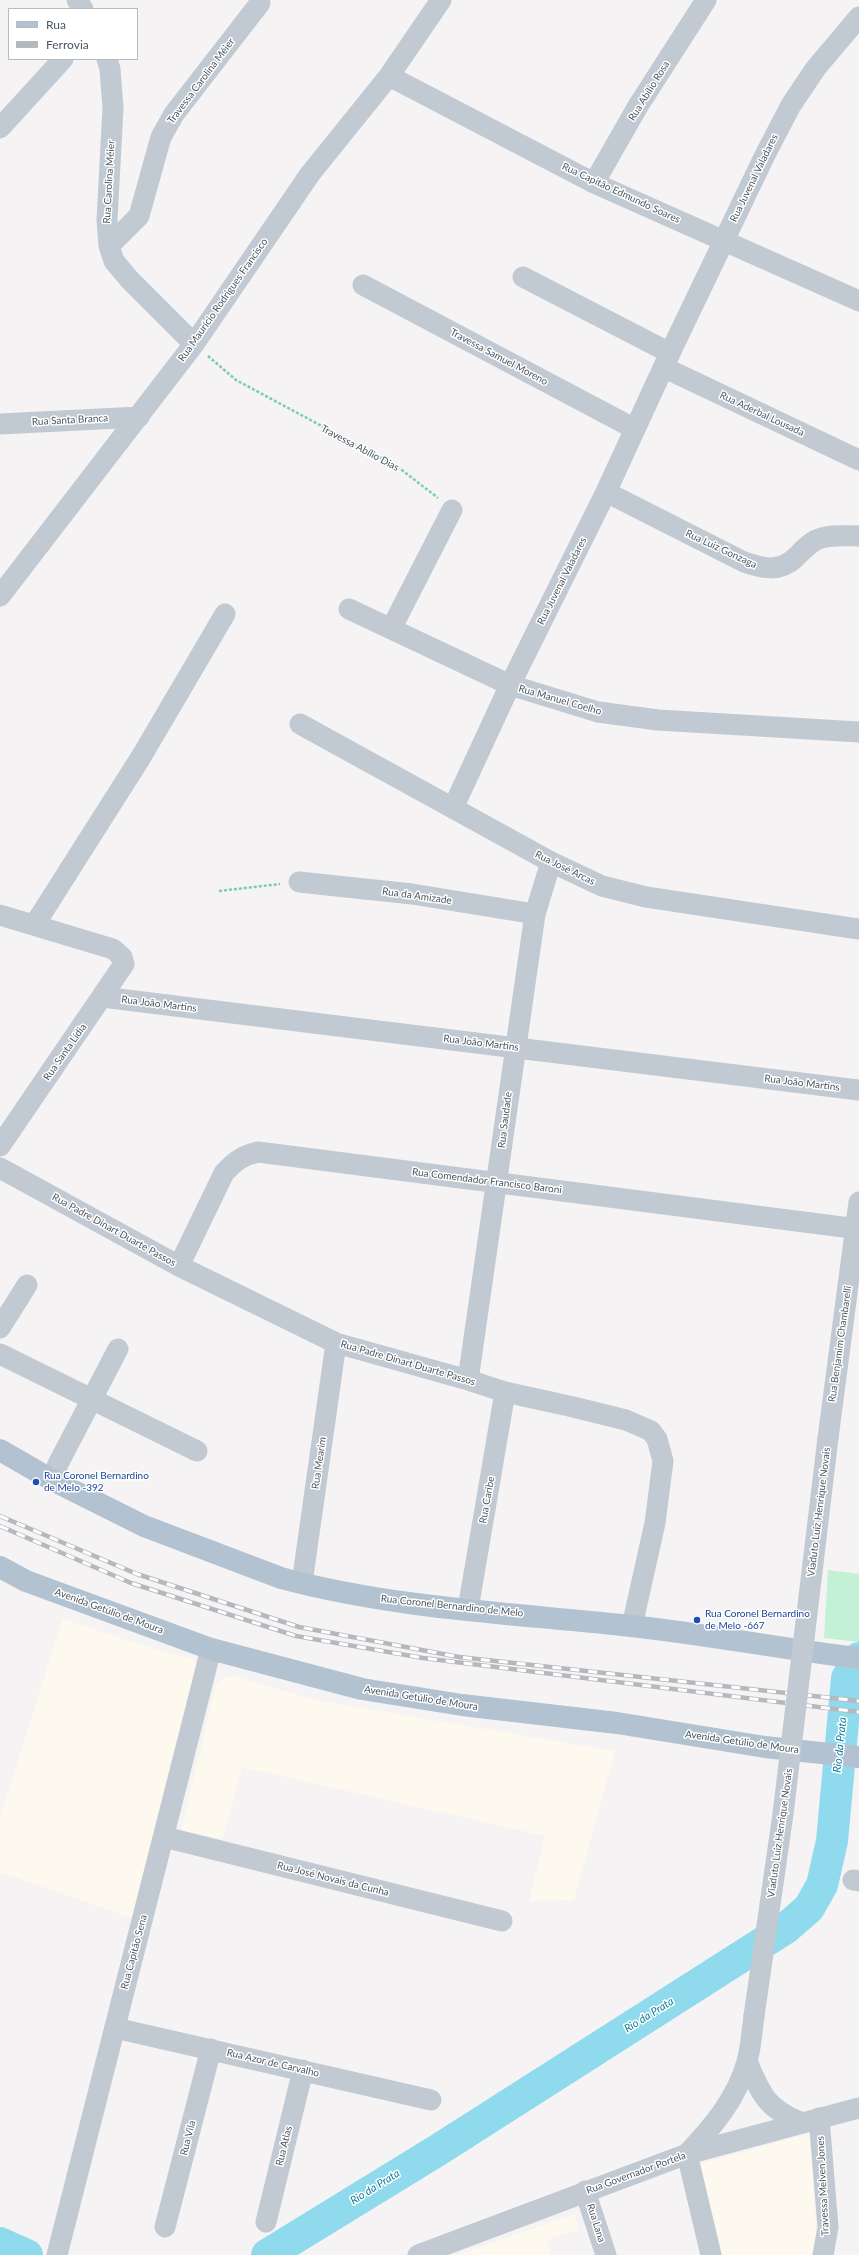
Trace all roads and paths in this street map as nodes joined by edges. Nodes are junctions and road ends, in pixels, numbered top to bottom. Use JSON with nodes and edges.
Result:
{"nodes":[{"id":1,"x":441,"y":0,"type":"edge"},
{"id":2,"x":706,"y":0,"type":"edge"},
{"id":3,"x":260,"y":3,"type":"dead end"},
{"id":4,"x":859,"y":17,"type":"edge"},
{"id":5,"x":62,"y":60,"type":"edge"},
{"id":6,"x":107,"y":60,"type":"edge"},
{"id":7,"x":389,"y":76,"type":"junction"},
{"id":8,"x":0,"y":128,"type":"edge"},
{"id":9,"x":594,"y":183,"type":"junction"},
{"id":10,"x":724,"y":240,"type":"junction"},
{"id":11,"x":109,"y":246,"type":"junction"},
{"id":12,"x":523,"y":277,"type":"dead end"},
{"id":13,"x":363,"y":285,"type":"dead end"},
{"id":14,"x":859,"y":301,"type":"edge"},
{"id":15,"x":194,"y":344,"type":"junction"},
{"id":16,"x":667,"y":360,"type":"junction"},
{"id":17,"x":139,"y":417,"type":"junction"},
{"id":18,"x":0,"y":424,"type":"edge"},
{"id":19,"x":635,"y":429,"type":"junction"},
{"id":20,"x":859,"y":460,"type":"edge"},
{"id":21,"x":606,"y":492,"type":"junction"},
{"id":22,"x":452,"y":510,"type":"joint"},
{"id":23,"x":859,"y":536,"type":"edge"},
{"id":24,"x":0,"y":596,"type":"edge"},
{"id":25,"x":349,"y":609,"type":"dead end"},
{"id":26,"x":225,"y":614,"type":"dead end"},
{"id":27,"x":391,"y":629,"type":"junction"},
{"id":28,"x":510,"y":685,"type":"junction"},
{"id":29,"x":300,"y":724,"type":"dead end"},
{"id":30,"x":859,"y":732,"type":"edge"},
{"id":31,"x":453,"y":808,"type":"junction"},
{"id":32,"x":551,"y":862,"type":"junction"},
{"id":33,"x":299,"y":882,"type":"joint"},
{"id":34,"x":219,"y":892,"type":"dead end"},
{"id":35,"x":535,"y":914,"type":"junction"},
{"id":36,"x":0,"y":915,"type":"edge"},
{"id":37,"x":35,"y":924,"type":"junction"},
{"id":38,"x":859,"y":929,"type":"edge"},
{"id":39,"x":102,"y":997,"type":"junction"},
{"id":40,"x":515,"y":1047,"type":"junction"},
{"id":41,"x":859,"y":1090,"type":"edge"},
{"id":42,"x":0,"y":1146,"type":"edge"},
{"id":43,"x":0,"y":1168,"type":"edge"},
{"id":44,"x":498,"y":1183,"type":"junction"},
{"id":45,"x":859,"y":1202,"type":"edge"},
{"id":46,"x":857,"y":1229,"type":"edge"},
{"id":47,"x":179,"y":1266,"type":"junction"},
{"id":48,"x":27,"y":1285,"type":"dead end"},
{"id":49,"x":0,"y":1328,"type":"edge"},
{"id":50,"x":336,"y":1343,"type":"junction"},
{"id":51,"x":118,"y":1349,"type":"dead end"},
{"id":52,"x":0,"y":1354,"type":"edge"},
{"id":53,"x":468,"y":1380,"type":"junction"},
{"id":54,"x":505,"y":1392,"type":"junction"},
{"id":55,"x":92,"y":1400,"type":"junction"},
{"id":56,"x":828,"y":1438,"type":"joint"},
{"id":57,"x":0,"y":1450,"type":"edge"},
{"id":58,"x":197,"y":1451,"type":"dead end"},
{"id":59,"x":52,"y":1480,"type":"junction"},
{"id":60,"x":0,"y":1567,"type":"edge"},
{"id":61,"x":302,"y":1583,"type":"junction"},
{"id":62,"x":468,"y":1608,"type":"junction"},
{"id":63,"x":632,"y":1626,"type":"junction"},
{"id":64,"x":211,"y":1649,"type":"junction"},
{"id":65,"x":850,"y":1657,"type":"edge"},
{"id":66,"x":859,"y":1757,"type":"edge"},
{"id":67,"x":164,"y":1837,"type":"junction"},
{"id":68,"x":502,"y":1921,"type":"dead end"},
{"id":69,"x":115,"y":2028,"type":"junction"},
{"id":70,"x":211,"y":2049,"type":"junction"},
{"id":71,"x":747,"y":2061,"type":"junction"},
{"id":72,"x":303,"y":2070,"type":"junction"},
{"id":73,"x":431,"y":2100,"type":"dead end"},
{"id":74,"x":859,"y":2108,"type":"edge"},
{"id":75,"x":810,"y":2120,"type":"junction"},
{"id":76,"x":687,"y":2154,"type":"junction"},
{"id":77,"x":585,"y":2191,"type":"junction"},
{"id":78,"x":266,"y":2222,"type":"dead end"},
{"id":79,"x":165,"y":2227,"type":"dead end"},
{"id":80,"x":57,"y":2254,"type":"edge"},
{"id":81,"x":418,"y":2255,"type":"edge"},
{"id":82,"x":606,"y":2255,"type":"edge"},
{"id":83,"x":711,"y":2255,"type":"edge"},
{"id":84,"x":823,"y":2255,"type":"edge"}],
"edges":[{"from":1,"to":7,"type":"street","name":"Rua Maurício Rodrigues Francisco"},
{"from":2,"to":9,"type":"street","name":"Rua Abílio Rosa"},
{"from":3,"to":11,"type":"street","name":"Travessa Carolina Méier"},
{"from":4,"to":10,"type":"street","name":"Rua Juvenal Valadares"},
{"from":5,"to":8,"type":"street"},
{"from":6,"to":11,"type":"street","name":"Rua Carolina Méier"},
{"from":7,"to":9,"type":"street","name":"Rua Capitão Edmundo Soares"},
{"from":7,"to":15,"type":"street","name":"Rua Maurício Rodrigues Francisco"},
{"from":9,"to":10,"type":"street","name":"Rua Capitão Edmundo Soares"},
{"from":10,"to":14,"type":"street","name":"Rua Capitão Edmundo Soares"},
{"from":10,"to":16,"type":"street","name":"Rua Juvenal Valadares"},
{"from":11,"to":15,"type":"street","name":"Rua Carolina Méier"},
{"from":12,"to":16,"type":"street"},
{"from":13,"to":19,"type":"street","name":"Travessa Samuel Moreno"},
{"from":15,"to":17,"type":"street","name":"Rua Maurício Rodrigues Francisco"},
{"from":15,"to":22,"type":"path","name":"Travessa Abílio Dias"},
{"from":16,"to":19,"type":"street","name":"Rua Juvenal Valadares"},
{"from":16,"to":20,"type":"street","name":"Rua Aderbal Lousada"},
{"from":17,"to":18,"type":"street","name":"Rua Santa Branca"},
{"from":17,"to":24,"type":"street","name":"Rua Maurício Rodrigues Francisco"},
{"from":19,"to":21,"type":"street","name":"Rua Juvenal Valadares"},
{"from":21,"to":23,"type":"street","name":"Rua Luiz Gonzaga"},
{"from":21,"to":28,"type":"street","name":"Rua Juvenal Valadares"},
{"from":22,"to":27,"type":"street"},
{"from":25,"to":27,"type":"street","name":"Rua Manuel Coelho"},
{"from":26,"to":37,"type":"street"},
{"from":27,"to":28,"type":"street","name":"Rua Manuel Coelho"},
{"from":28,"to":30,"type":"street","name":"Rua Manuel Coelho"},
{"from":28,"to":31,"type":"street","name":"Rua Juvenal Valadares"},
{"from":29,"to":31,"type":"street","name":"Rua José Arcas"},
{"from":31,"to":32,"type":"street","name":"Rua José Arcas"},
{"from":32,"to":35,"type":"street","name":"Rua Saudade"},
{"from":32,"to":38,"type":"street","name":"Rua José Arcas"},
{"from":33,"to":34,"type":"path"},
{"from":33,"to":35,"type":"street","name":"Rua da Amizade"},
{"from":35,"to":40,"type":"street","name":"Rua Saudade"},
{"from":36,"to":37,"type":"street"},
{"from":37,"to":39,"type":"street","name":"Rua Santa Lídia"},
{"from":39,"to":40,"type":"street","name":"Rua João Martins"},
{"from":39,"to":42,"type":"street","name":"Rua Santa Lídia"},
{"from":40,"to":41,"type":"street","name":"Rua João Martins"},
{"from":40,"to":44,"type":"street","name":"Rua Saudade"},
{"from":43,"to":47,"type":"street","name":"Rua Padre Dinart Duarte Passos"},
{"from":44,"to":46,"type":"street","name":"Rua Comendador Francisco Baroni"},
{"from":44,"to":47,"type":"street","name":"Rua Comendador Francisco Baroni"},
{"from":44,"to":53,"type":"street","name":"Rua Saudade"},
{"from":45,"to":46,"type":"street","name":"Rua Benjamim Chambarelli"},
{"from":46,"to":56,"type":"street","name":"Rua Benjamim Chambarelli"},
{"from":47,"to":50,"type":"street","name":"Rua Padre Dinart Duarte Passos"},
{"from":48,"to":49,"type":"street"},
{"from":50,"to":53,"type":"street","name":"Rua Padre Dinart Duarte Passos"},
{"from":50,"to":61,"type":"street","name":"Rua Mearim"},
{"from":51,"to":55,"type":"street"},
{"from":52,"to":55,"type":"street"},
{"from":53,"to":54,"type":"street","name":"Rua Padre Dinart Duarte Passos"},
{"from":54,"to":62,"type":"street","name":"Rua Caribe"},
{"from":54,"to":63,"type":"street","name":"Rua Padre Dinart Duarte Passos"},
{"from":55,"to":58,"type":"street"},
{"from":55,"to":59,"type":"street"},
{"from":56,"to":71,"type":"street","name":"Viaduto Luiz Henrique Novais","bridge":true},
{"from":57,"to":59,"type":"main road","name":"Rua Coronel Bernardino de Melo"},
{"from":59,"to":61,"type":"main road","name":"Rua Coronel Bernardino de Melo"},
{"from":60,"to":64,"type":"main road","name":"Avenida Getúlio de Moura"},
{"from":61,"to":62,"type":"main road","name":"Rua Coronel Bernardino de Melo"},
{"from":62,"to":63,"type":"main road","name":"Rua Coronel Bernardino de Melo"},
{"from":63,"to":65,"type":"main road","name":"Rua Coronel Bernardino de Melo"},
{"from":64,"to":66,"type":"main road","name":"Avenida Getúlio de Moura"},
{"from":64,"to":67,"type":"street","name":"Rua Capitão Sena"},
{"from":67,"to":68,"type":"street","name":"Rua José Novais da Cunha"},
{"from":67,"to":69,"type":"street","name":"Rua Capitão Sena"},
{"from":69,"to":70,"type":"street","name":"Rua Azor de Carvalho"},
{"from":69,"to":80,"type":"street","name":"Rua Capitão Sena"},
{"from":70,"to":72,"type":"street","name":"Rua Azor de Carvalho"},
{"from":70,"to":79,"type":"street","name":"Rua Vila"},
{"from":71,"to":75,"type":"street"},
{"from":71,"to":76,"type":"street","name":"Viaduto Luiz Henrique Novais"},
{"from":72,"to":73,"type":"street","name":"Rua Azor de Carvalho"},
{"from":72,"to":78,"type":"street","name":"Rua Atlas"},
{"from":74,"to":75,"type":"street","name":"Rua Governador Portela"},
{"from":75,"to":76,"type":"street","name":"Rua Governador Portela"},
{"from":75,"to":84,"type":"street","name":"Travessa Melven Jones"},
{"from":76,"to":77,"type":"street","name":"Rua Governador Portela"},
{"from":76,"to":83,"type":"street"},
{"from":77,"to":81,"type":"street","name":"Rua Governador Portela"},
{"from":77,"to":82,"type":"street","name":"Rua Lana"}]}
